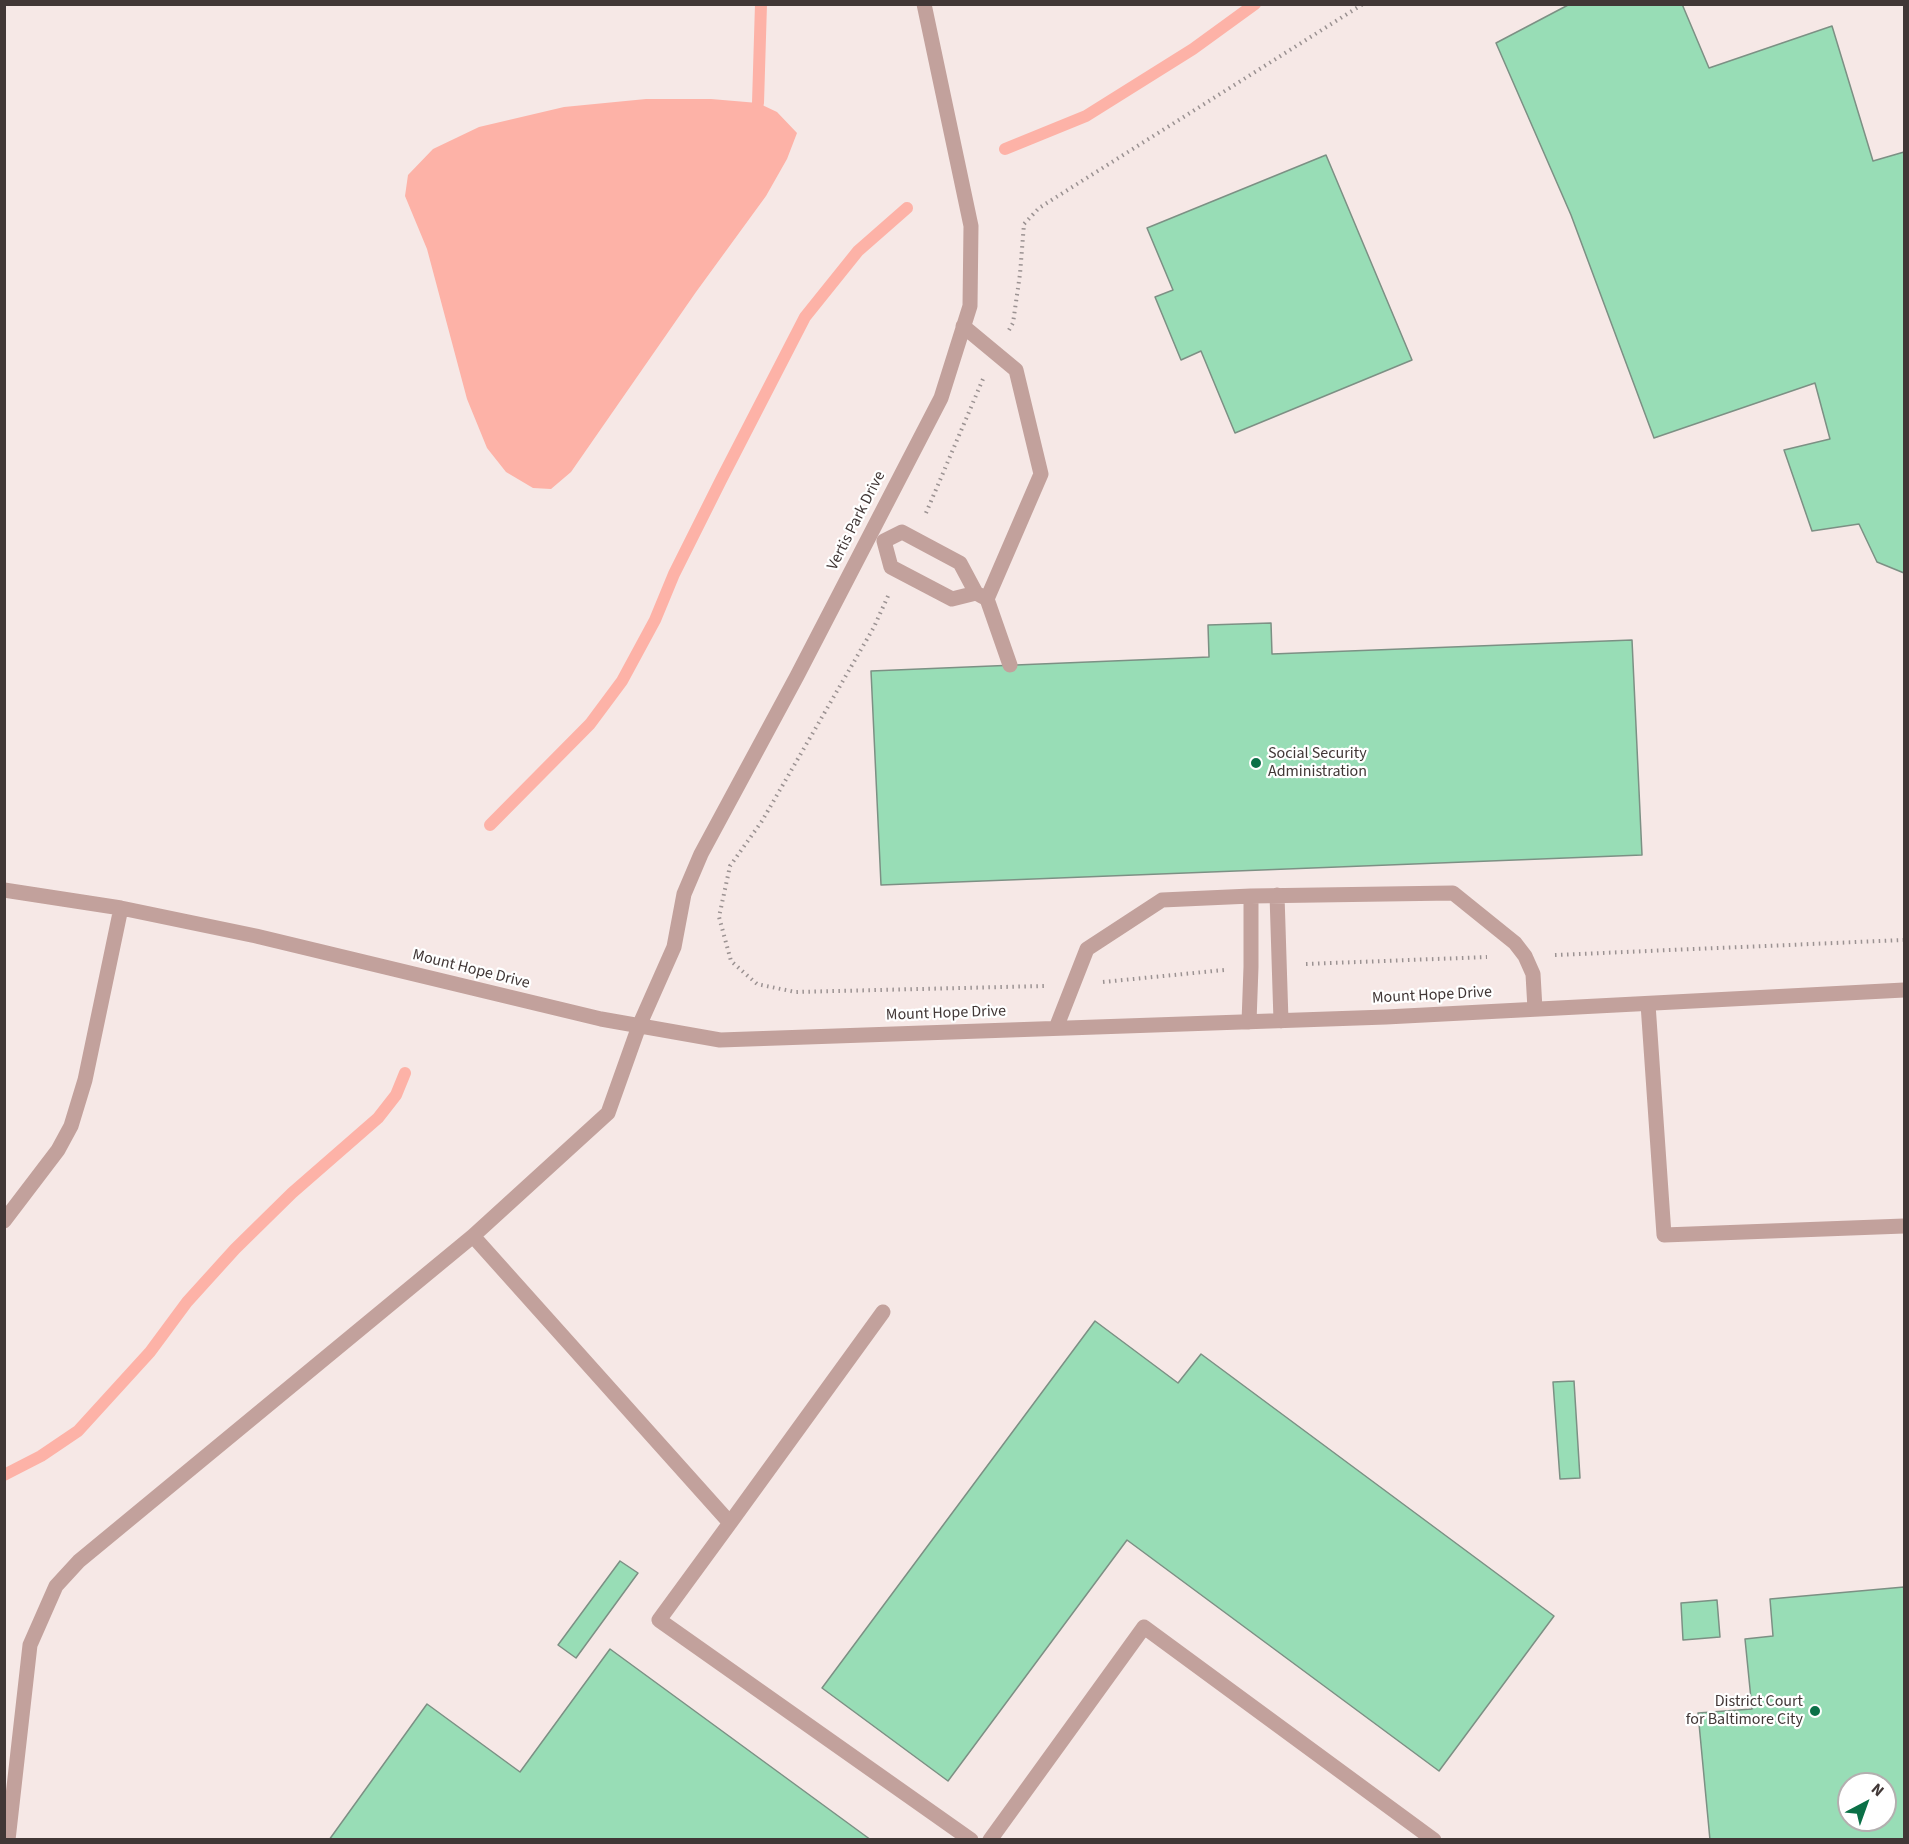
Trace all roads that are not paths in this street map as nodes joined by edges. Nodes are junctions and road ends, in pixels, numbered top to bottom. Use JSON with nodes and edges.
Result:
{"nodes":[{"id":1,"x":924,"y":4,"type":"edge"},
{"id":2,"x":963,"y":326,"type":"junction"},
{"id":3,"x":877,"y":538,"type":"junction"},
{"id":4,"x":982,"y":596,"type":"junction"},
{"id":5,"x":1010,"y":666,"type":"dead end"},
{"id":6,"x":4,"y":890,"type":"edge"},
{"id":7,"x":1277,"y":895,"type":"junction"},
{"id":8,"x":1251,"y":896,"type":"junction"},
{"id":9,"x":121,"y":908,"type":"junction"},
{"id":10,"x":1905,"y":990,"type":"edge"},
{"id":11,"x":1648,"y":1004,"type":"junction"},
{"id":12,"x":1535,"y":1009,"type":"junction"},
{"id":13,"x":1281,"y":1021,"type":"junction"},
{"id":14,"x":1249,"y":1022,"type":"junction"},
{"id":15,"x":639,"y":1026,"type":"junction"},
{"id":16,"x":1056,"y":1028,"type":"junction"},
{"id":17,"x":4,"y":1221,"type":"edge"},
{"id":18,"x":1905,"y":1226,"type":"edge"},
{"id":19,"x":472,"y":1236,"type":"junction"},
{"id":20,"x":883,"y":1312,"type":"dead end"},
{"id":21,"x":730,"y":1523,"type":"junction"},
{"id":22,"x":9,"y":1839,"type":"edge"},
{"id":23,"x":971,"y":1839,"type":"edge"},
{"id":24,"x":990,"y":1839,"type":"edge"},
{"id":25,"x":1434,"y":1839,"type":"edge"}],
"edges":[{"from":1,"to":2,"type":"street","name":"Vertis Park Drive"},
{"from":2,"to":3,"type":"street","name":"Vertis Park Drive"},
{"from":2,"to":4,"type":"street"},
{"from":3,"to":4,"type":"street"},
{"from":3,"to":4,"type":"street"},
{"from":3,"to":15,"type":"street","name":"Vertis Park Drive"},
{"from":4,"to":5,"type":"street"},
{"from":6,"to":9,"type":"street","name":"Mount Hope Drive"},
{"from":7,"to":8,"type":"street"},
{"from":7,"to":12,"type":"street"},
{"from":7,"to":13,"type":"street"},
{"from":8,"to":14,"type":"street"},
{"from":8,"to":16,"type":"street"},
{"from":9,"to":15,"type":"street","name":"Mount Hope Drive"},
{"from":9,"to":17,"type":"street"},
{"from":10,"to":11,"type":"street","name":"Mount Hope Drive"},
{"from":11,"to":12,"type":"street","name":"Mount Hope Drive"},
{"from":11,"to":18,"type":"street"},
{"from":12,"to":13,"type":"street","name":"Mount Hope Drive"},
{"from":13,"to":14,"type":"street","name":"Mount Hope Drive"},
{"from":14,"to":16,"type":"street","name":"Mount Hope Drive"},
{"from":15,"to":16,"type":"street","name":"Mount Hope Drive"},
{"from":15,"to":19,"type":"street","name":"Vertis Park Drive"},
{"from":19,"to":21,"type":"street"},
{"from":19,"to":22,"type":"street","name":"Vertis Park Drive"},
{"from":20,"to":21,"type":"street"},
{"from":21,"to":23,"type":"street"},
{"from":24,"to":25,"type":"street"}]}
